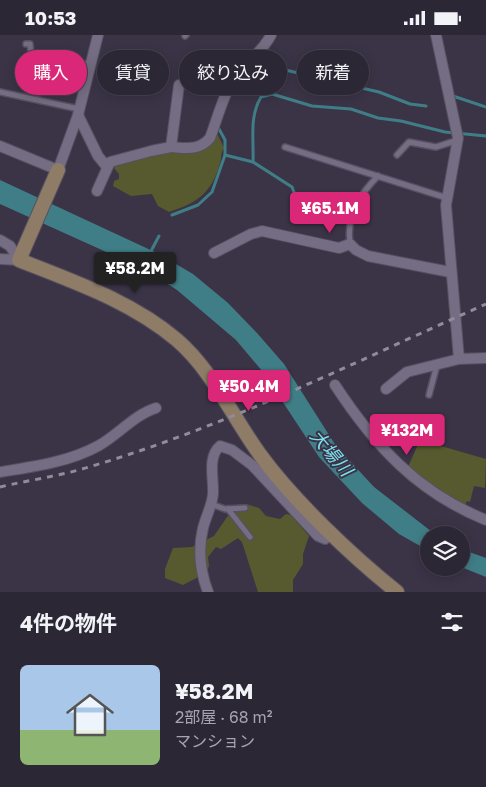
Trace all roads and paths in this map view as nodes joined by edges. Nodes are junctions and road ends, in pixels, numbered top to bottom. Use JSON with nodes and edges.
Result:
{"nodes":[{"id":1,"x":98,"y":35,"type":"edge"},
{"id":2,"x":272,"y":35,"type":"edge"},
{"id":3,"x":436,"y":35,"type":"edge"},
{"id":4,"x":26,"y":44,"type":"dead end"},
{"id":5,"x":92,"y":65,"type":"junction"},
{"id":6,"x":179,"y":85,"type":"dead end"},
{"id":7,"x":0,"y":92,"type":"edge"},
{"id":8,"x":79,"y":112,"type":"junction"},
{"id":9,"x":458,"y":134,"type":"junction"},
{"id":10,"x":0,"y":146,"type":"edge"},
{"id":11,"x":171,"y":147,"type":"junction"},
{"id":12,"x":285,"y":147,"type":"dead end"},
{"id":13,"x":397,"y":155,"type":"dead end"},
{"id":14,"x":107,"y":167,"type":"junction"},
{"id":15,"x":57,"y":172,"type":"junction"},
{"id":16,"x":378,"y":176,"type":"junction"},
{"id":17,"x":97,"y":191,"type":"dead end"},
{"id":18,"x":447,"y":197,"type":"junction"},
{"id":19,"x":0,"y":240,"type":"edge"},
{"id":20,"x":350,"y":244,"type":"junction"},
{"id":21,"x":214,"y":253,"type":"dead end"},
{"id":22,"x":22,"y":254,"type":"junction"},
{"id":23,"x":0,"y":259,"type":"edge"},
{"id":24,"x":450,"y":272,"type":"junction"},
{"id":25,"x":486,"y":358,"type":"edge"},
{"id":26,"x":459,"y":359,"type":"junction"},
{"id":27,"x":438,"y":364,"type":"junction"},
{"id":28,"x":335,"y":385,"type":"dead end"},
{"id":29,"x":386,"y":389,"type":"dead end"},
{"id":30,"x":429,"y":395,"type":"dead end"},
{"id":31,"x":156,"y":408,"type":"dead end"},
{"id":32,"x":0,"y":472,"type":"edge"},
{"id":33,"x":211,"y":504,"type":"junction"},
{"id":34,"x":245,"y":508,"type":"dead end"},
{"id":35,"x":228,"y":509,"type":"junction"},
{"id":36,"x":486,"y":520,"type":"edge"},
{"id":37,"x":332,"y":533,"type":"junction"},
{"id":38,"x":250,"y":537,"type":"dead end"},
{"id":39,"x":208,"y":592,"type":"edge"},
{"id":40,"x":397,"y":592,"type":"edge"}],
"edges":[{"from":1,"to":5,"type":"street"},
{"from":2,"to":11,"type":"street"},
{"from":3,"to":9,"type":"street"},
{"from":4,"to":5,"type":"lane"},
{"from":5,"to":8,"type":"street"},
{"from":6,"to":11,"type":"street"},
{"from":7,"to":8,"type":"lane"},
{"from":8,"to":14,"type":"street"},
{"from":8,"to":15,"type":"street"},
{"from":9,"to":13,"type":"lane"},
{"from":9,"to":18,"type":"street"},
{"from":10,"to":15,"type":"street"},
{"from":11,"to":14,"type":"street"},
{"from":12,"to":16,"type":"lane"},
{"from":14,"to":17,"type":"street"},
{"from":15,"to":22,"type":"street"},
{"from":16,"to":18,"type":"lane"},
{"from":16,"to":20,"type":"lane"},
{"from":18,"to":24,"type":"street"},
{"from":19,"to":22,"type":"street"},
{"from":20,"to":21,"type":"street"},
{"from":20,"to":24,"type":"street"},
{"from":22,"to":23,"type":"street"},
{"from":22,"to":37,"type":"street"},
{"from":24,"to":26,"type":"street"},
{"from":25,"to":26,"type":"street"},
{"from":26,"to":27,"type":"street"},
{"from":27,"to":29,"type":"street"},
{"from":27,"to":30,"type":"lane"},
{"from":28,"to":36,"type":"street"},
{"from":31,"to":32,"type":"street"},
{"from":33,"to":35,"type":"lane"},
{"from":33,"to":37,"type":"street"},
{"from":33,"to":39,"type":"street"},
{"from":34,"to":35,"type":"lane"},
{"from":35,"to":38,"type":"lane"},
{"from":37,"to":40,"type":"street"}]}
